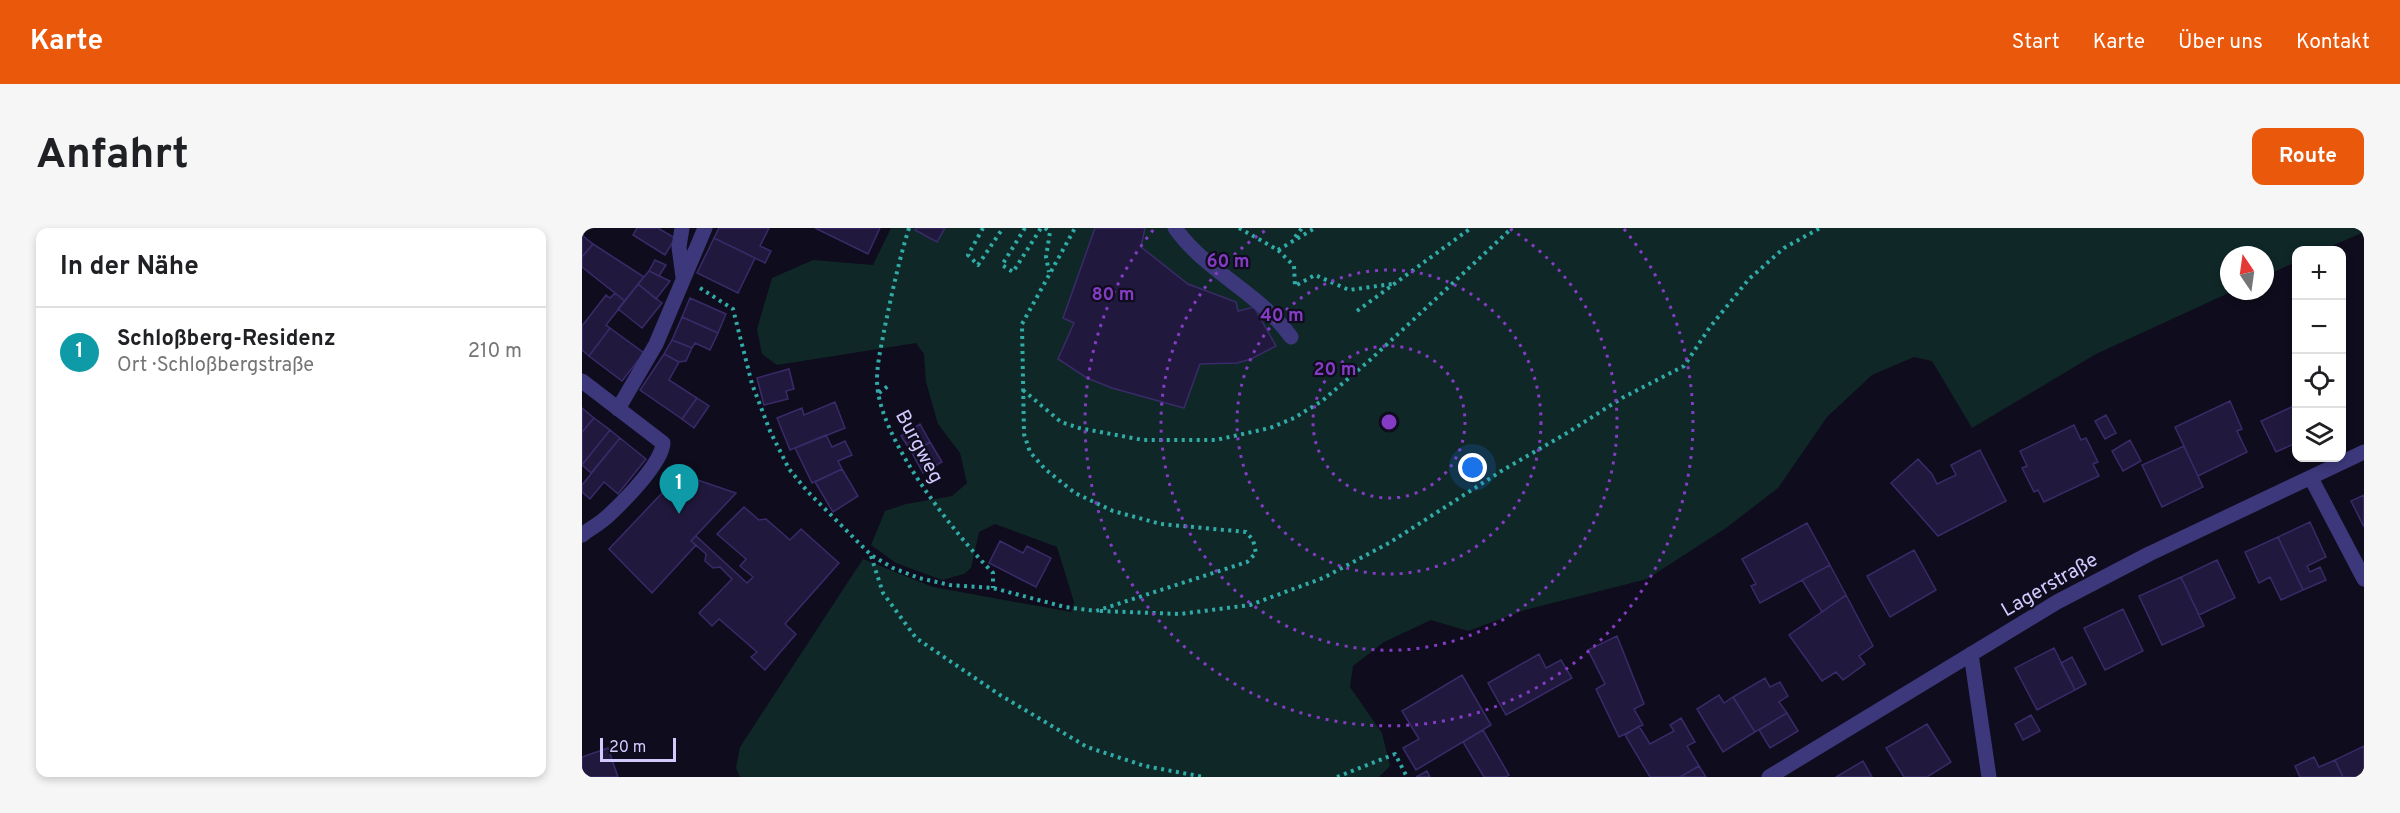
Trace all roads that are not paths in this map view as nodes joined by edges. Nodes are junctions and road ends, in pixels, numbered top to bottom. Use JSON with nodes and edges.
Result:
{"nodes":[{"id":1,"x":682,"y":228,"type":"edge"},
{"id":2,"x":705,"y":228,"type":"edge"},
{"id":3,"x":1174,"y":228,"type":"edge"},
{"id":4,"x":683,"y":277,"type":"junction"},
{"id":5,"x":1291,"y":338,"type":"dead end"},
{"id":6,"x":582,"y":381,"type":"edge"},
{"id":7,"x":618,"y":410,"type":"junction"},
{"id":8,"x":2364,"y":452,"type":"edge"},
{"id":9,"x":2312,"y":478,"type":"junction"},
{"id":10,"x":582,"y":535,"type":"edge"},
{"id":11,"x":2364,"y":579,"type":"edge"},
{"id":12,"x":1971,"y":654,"type":"junction"},
{"id":13,"x":1769,"y":777,"type":"edge"},
{"id":14,"x":1989,"y":777,"type":"edge"}],
"edges":[{"from":1,"to":4,"type":"street"},
{"from":2,"to":4,"type":"street"},
{"from":3,"to":5,"type":"street"},
{"from":4,"to":7,"type":"street"},
{"from":6,"to":7,"type":"street"},
{"from":7,"to":10,"type":"street"},
{"from":8,"to":9,"type":"street","name":"Lagerstraße"},
{"from":9,"to":11,"type":"street"},
{"from":9,"to":12,"type":"street","name":"Lagerstraße"},
{"from":12,"to":13,"type":"street","name":"Lagerstraße"},
{"from":12,"to":14,"type":"street"}]}
